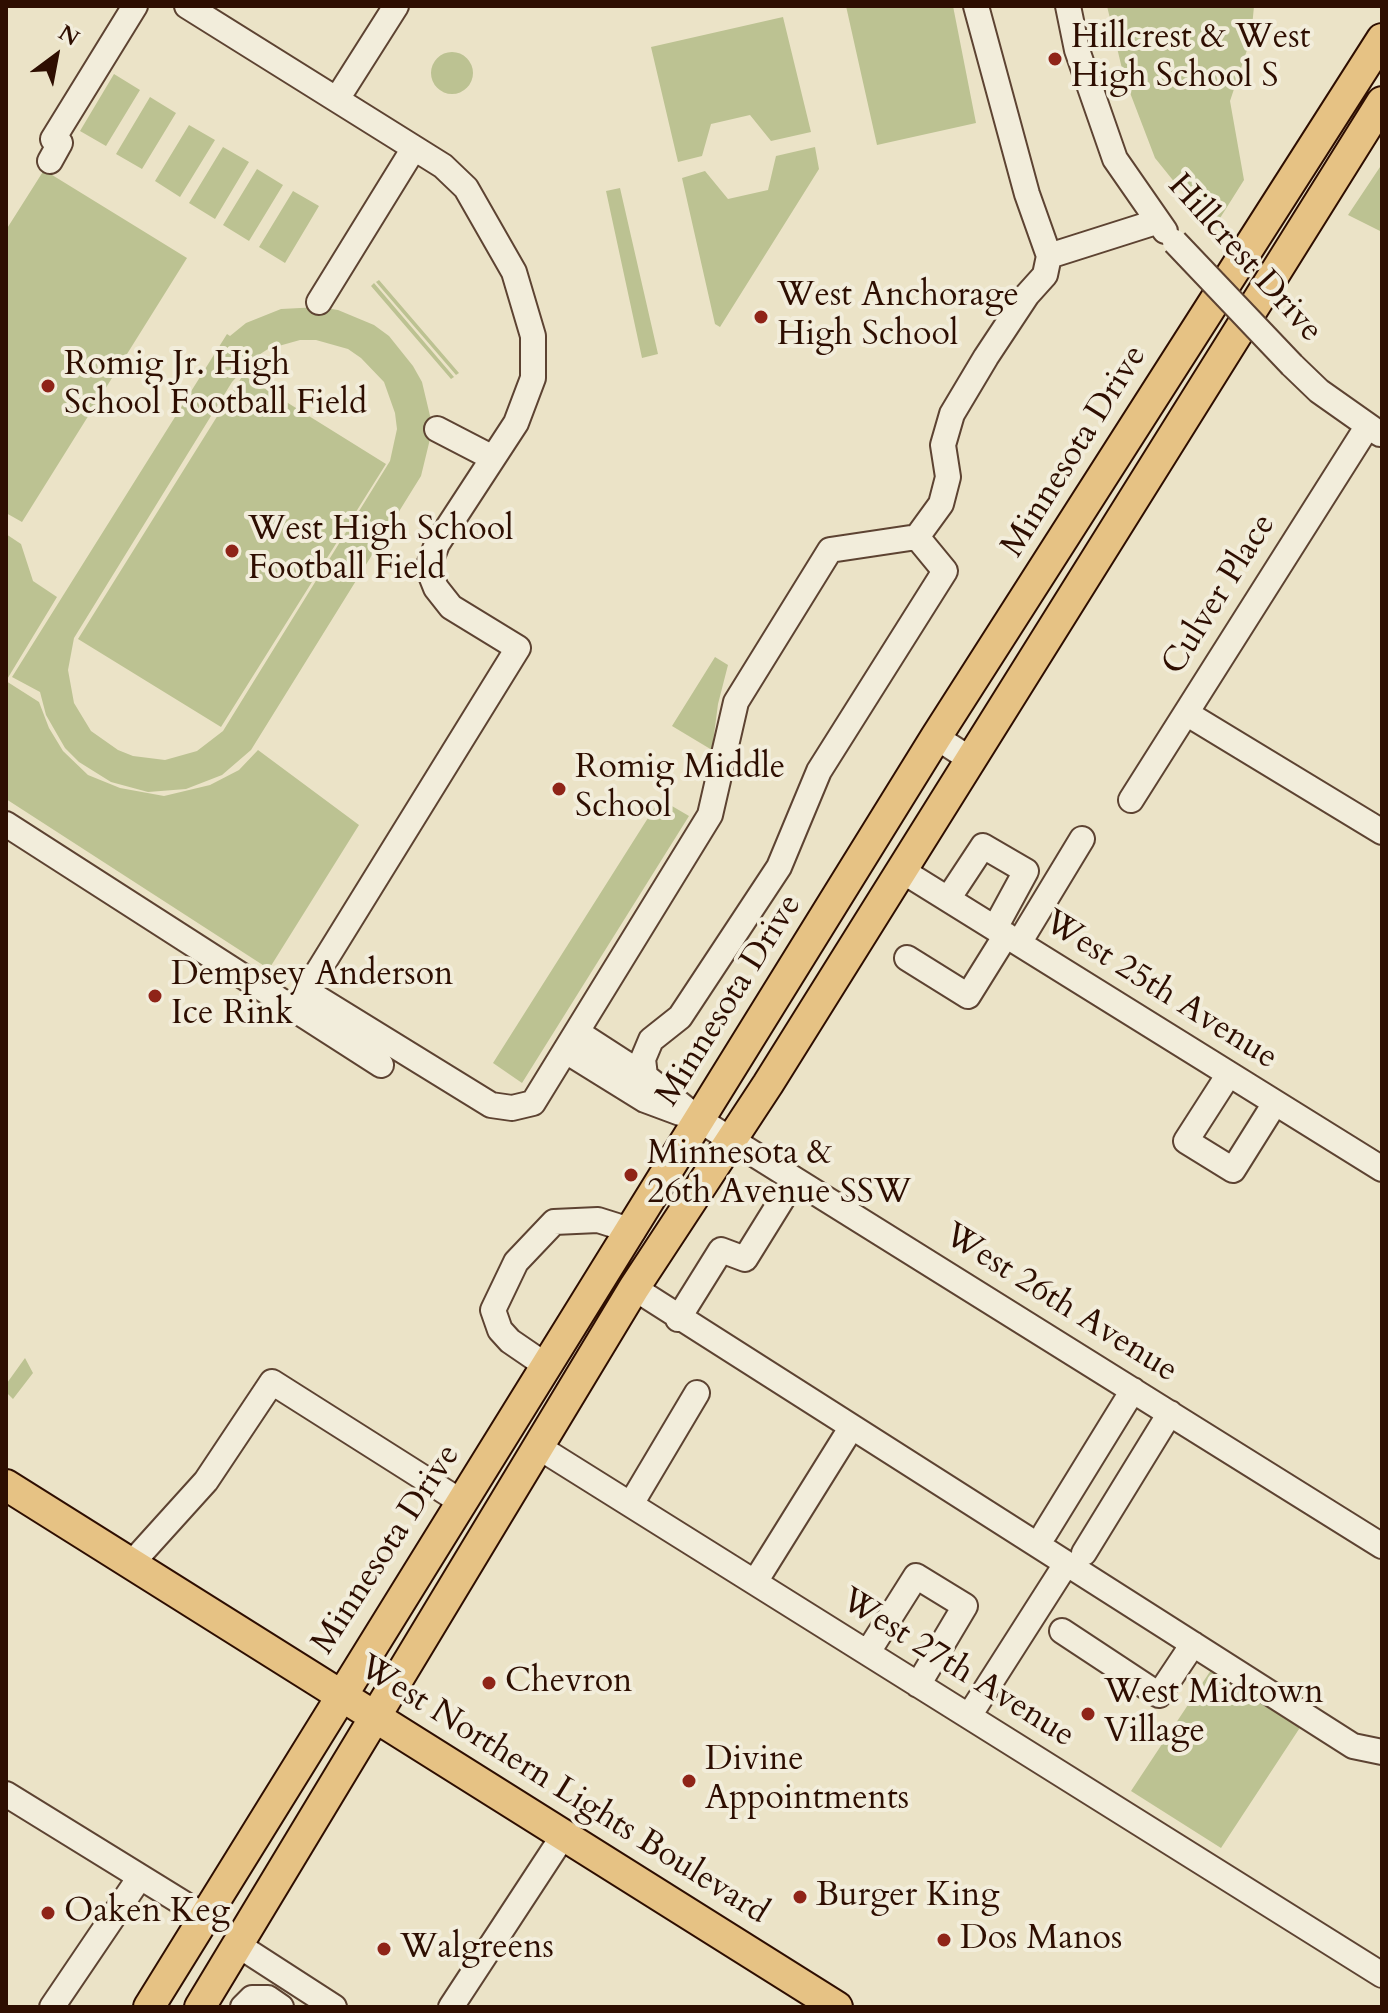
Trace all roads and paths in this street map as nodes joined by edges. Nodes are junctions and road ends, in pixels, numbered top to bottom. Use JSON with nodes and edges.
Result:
{"nodes":[{"id":1,"x":135,"y":6,"type":"edge"},
{"id":2,"x":187,"y":6,"type":"edge"},
{"id":3,"x":396,"y":6,"type":"edge"},
{"id":4,"x":976,"y":6,"type":"edge"},
{"id":5,"x":1068,"y":6,"type":"edge"},
{"id":6,"x":1382,"y":39,"type":"edge"},
{"id":7,"x":337,"y":99,"type":"junction"},
{"id":8,"x":1382,"y":102,"type":"edge"},
{"id":9,"x":414,"y":148,"type":"junction"},
{"id":10,"x":50,"y":161,"type":"dead end"},
{"id":11,"x":1156,"y":222,"type":"junction"},
{"id":12,"x":1049,"y":256,"type":"junction"},
{"id":13,"x":319,"y":302,"type":"dead end"},
{"id":14,"x":437,"y":429,"type":"dead end"},
{"id":15,"x":1375,"y":431,"type":"edge"},
{"id":16,"x":493,"y":458,"type":"junction"},
{"id":17,"x":917,"y":537,"type":"junction"},
{"id":18,"x":1186,"y":713,"type":"junction"},
{"id":19,"x":936,"y":737,"type":"junction"},
{"id":20,"x":970,"y":759,"type":"junction"},
{"id":21,"x":1131,"y":800,"type":"dead end"},
{"id":22,"x":6,"y":824,"type":"edge"},
{"id":23,"x":1382,"y":832,"type":"edge"},
{"id":24,"x":1082,"y":839,"type":"dead end"},
{"id":25,"x":901,"y":870,"type":"junction"},
{"id":26,"x":948,"y":899,"type":"junction"},
{"id":27,"x":1007,"y":935,"type":"junction"},
{"id":28,"x":907,"y":958,"type":"dead end"},
{"id":29,"x":572,"y":1042,"type":"junction"},
{"id":30,"x":381,"y":1065,"type":"dead end"},
{"id":31,"x":1229,"y":1074,"type":"junction"},
{"id":32,"x":645,"y":1076,"type":"junction"},
{"id":33,"x":1275,"y":1103,"type":"junction"},
{"id":34,"x":701,"y":1121,"type":"junction"},
{"id":35,"x":731,"y":1140,"type":"junction"},
{"id":36,"x":1382,"y":1169,"type":"edge"},
{"id":37,"x":794,"y":1180,"type":"junction"},
{"id":38,"x":633,"y":1231,"type":"junction"},
{"id":39,"x":634,"y":1288,"type":"junction"},
{"id":40,"x":678,"y":1319,"type":"junction"},
{"id":41,"x":548,"y":1367,"type":"junction"},
{"id":42,"x":1133,"y":1390,"type":"junction"},
{"id":43,"x":697,"y":1393,"type":"dead end"},
{"id":44,"x":1170,"y":1413,"type":"junction"},
{"id":45,"x":851,"y":1428,"type":"junction"},
{"id":46,"x":537,"y":1446,"type":"junction"},
{"id":47,"x":6,"y":1485,"type":"edge"},
{"id":48,"x":463,"y":1503,"type":"junction"},
{"id":49,"x":631,"y":1504,"type":"junction"},
{"id":50,"x":1045,"y":1533,"type":"dead end"},
{"id":51,"x":1382,"y":1546,"type":"edge"},
{"id":52,"x":1075,"y":1559,"type":"junction"},
{"id":53,"x":131,"y":1564,"type":"junction"},
{"id":54,"x":755,"y":1582,"type":"junction"},
{"id":55,"x":1062,"y":1631,"type":"dead end"},
{"id":56,"x":1193,"y":1644,"type":"junction"},
{"id":57,"x":868,"y":1652,"type":"junction"},
{"id":58,"x":918,"y":1685,"type":"junction"},
{"id":59,"x":339,"y":1696,"type":"junction"},
{"id":60,"x":969,"y":1716,"type":"junction"},
{"id":61,"x":376,"y":1717,"type":"junction"},
{"id":62,"x":1382,"y":1752,"type":"edge"},
{"id":63,"x":6,"y":1794,"type":"edge"},
{"id":64,"x":563,"y":1836,"type":"junction"},
{"id":65,"x":140,"y":1877,"type":"junction"},
{"id":66,"x":207,"y":1918,"type":"junction"},
{"id":67,"x":238,"y":1945,"type":"junction"},
{"id":68,"x":1382,"y":1975,"type":"edge"},
{"id":69,"x":329,"y":2006,"type":"edge"},
{"id":70,"x":52,"y":2007,"type":"edge"},
{"id":71,"x":149,"y":2007,"type":"edge"},
{"id":72,"x":200,"y":2007,"type":"edge"},
{"id":73,"x":243,"y":2007,"type":"edge"},
{"id":74,"x":281,"y":2007,"type":"edge"},
{"id":75,"x":451,"y":2007,"type":"edge"},
{"id":76,"x":837,"y":2007,"type":"edge"}],
"edges":[{"from":1,"to":10,"type":"street"},
{"from":2,"to":7,"type":"street"},
{"from":3,"to":7,"type":"street"},
{"from":4,"to":12,"type":"street"},
{"from":5,"to":11,"type":"street","name":"Hillcrest Drive"},
{"from":6,"to":19,"type":"main road","name":"Minnesota Drive"},
{"from":7,"to":9,"type":"street"},
{"from":8,"to":20,"type":"main road","name":"Minnesota Drive"},
{"from":9,"to":13,"type":"street"},
{"from":9,"to":16,"type":"street"},
{"from":11,"to":12,"type":"street"},
{"from":11,"to":15,"type":"street","name":"Hillcrest Drive","bridge":true},
{"from":12,"to":17,"type":"street"},
{"from":14,"to":16,"type":"street"},
{"from":15,"to":18,"type":"street","name":"Culver Place"},
{"from":16,"to":29,"type":"street"},
{"from":17,"to":29,"type":"street"},
{"from":17,"to":32,"type":"street"},
{"from":18,"to":21,"type":"street","name":"Culver Place"},
{"from":18,"to":23,"type":"street"},
{"from":19,"to":20,"type":"street"},
{"from":19,"to":34,"type":"main road","name":"Minnesota Drive"},
{"from":20,"to":25,"type":"main road","name":"Minnesota Drive"},
{"from":22,"to":30,"type":"street"},
{"from":24,"to":27,"type":"street"},
{"from":25,"to":26,"type":"street","name":"West 25th Avenue"},
{"from":25,"to":35,"type":"main road","name":"Minnesota Drive"},
{"from":26,"to":27,"type":"street","name":"West 25th Avenue"},
{"from":26,"to":27,"type":"street"},
{"from":27,"to":28,"type":"street"},
{"from":27,"to":31,"type":"street","name":"West 25th Avenue"},
{"from":29,"to":32,"type":"street"},
{"from":29,"to":34,"type":"street"},
{"from":31,"to":33,"type":"street","name":"West 25th Avenue"},
{"from":31,"to":33,"type":"street"},
{"from":32,"to":34,"type":"street"},
{"from":33,"to":36,"type":"street","name":"West 25th Avenue"},
{"from":34,"to":35,"type":"street","name":"West 26th Avenue"},
{"from":34,"to":38,"type":"main road","name":"Minnesota Drive"},
{"from":35,"to":37,"type":"street","name":"West 26th Avenue"},
{"from":35,"to":39,"type":"main road","name":"Minnesota Drive"},
{"from":37,"to":40,"type":"street"},
{"from":37,"to":42,"type":"street","name":"West 26th Avenue"},
{"from":38,"to":41,"type":"main road","name":"Minnesota Drive"},
{"from":38,"to":41,"type":"street"},
{"from":39,"to":40,"type":"street"},
{"from":39,"to":46,"type":"main road","name":"Minnesota Drive"},
{"from":40,"to":45,"type":"street"},
{"from":41,"to":48,"type":"main road","name":"Minnesota Drive"},
{"from":42,"to":44,"type":"street","name":"West 26th Avenue"},
{"from":42,"to":50,"type":"street"},
{"from":43,"to":49,"type":"street"},
{"from":44,"to":51,"type":"street","name":"West 26th Avenue"},
{"from":44,"to":52,"type":"street"},
{"from":45,"to":52,"type":"street"},
{"from":45,"to":54,"type":"street"},
{"from":46,"to":49,"type":"street","name":"West 27th Avenue"},
{"from":46,"to":61,"type":"main road","name":"Minnesota Drive"},
{"from":47,"to":53,"type":"main road","name":"West Northern Lights Boulevard"},
{"from":48,"to":53,"type":"street"},
{"from":48,"to":59,"type":"main road","name":"Minnesota Drive"},
{"from":49,"to":54,"type":"street","name":"West 27th Avenue"},
{"from":52,"to":56,"type":"street"},
{"from":52,"to":60,"type":"street"},
{"from":53,"to":59,"type":"main road","name":"West Northern Lights Boulevard"},
{"from":54,"to":57,"type":"street","name":"West 27th Avenue"},
{"from":55,"to":56,"type":"street"},
{"from":56,"to":62,"type":"street"},
{"from":57,"to":58,"type":"street","name":"West 27th Avenue"},
{"from":57,"to":58,"type":"street"},
{"from":58,"to":60,"type":"street","name":"West 27th Avenue"},
{"from":59,"to":61,"type":"main road","name":"West Northern Lights Boulevard"},
{"from":59,"to":66,"type":"main road","name":"Minnesota Drive"},
{"from":60,"to":68,"type":"street","name":"West 27th Avenue"},
{"from":61,"to":64,"type":"main road","name":"West Northern Lights Boulevard"},
{"from":61,"to":67,"type":"main road","name":"Minnesota Drive"},
{"from":63,"to":65,"type":"street"},
{"from":64,"to":75,"type":"street"},
{"from":64,"to":76,"type":"main road","name":"West Northern Lights Boulevard"},
{"from":65,"to":66,"type":"street"},
{"from":65,"to":70,"type":"street"},
{"from":66,"to":71,"type":"main road","name":"Minnesota Drive"},
{"from":67,"to":69,"type":"street"},
{"from":67,"to":72,"type":"main road","name":"Minnesota Drive"},
{"from":73,"to":74,"type":"street"}]}
